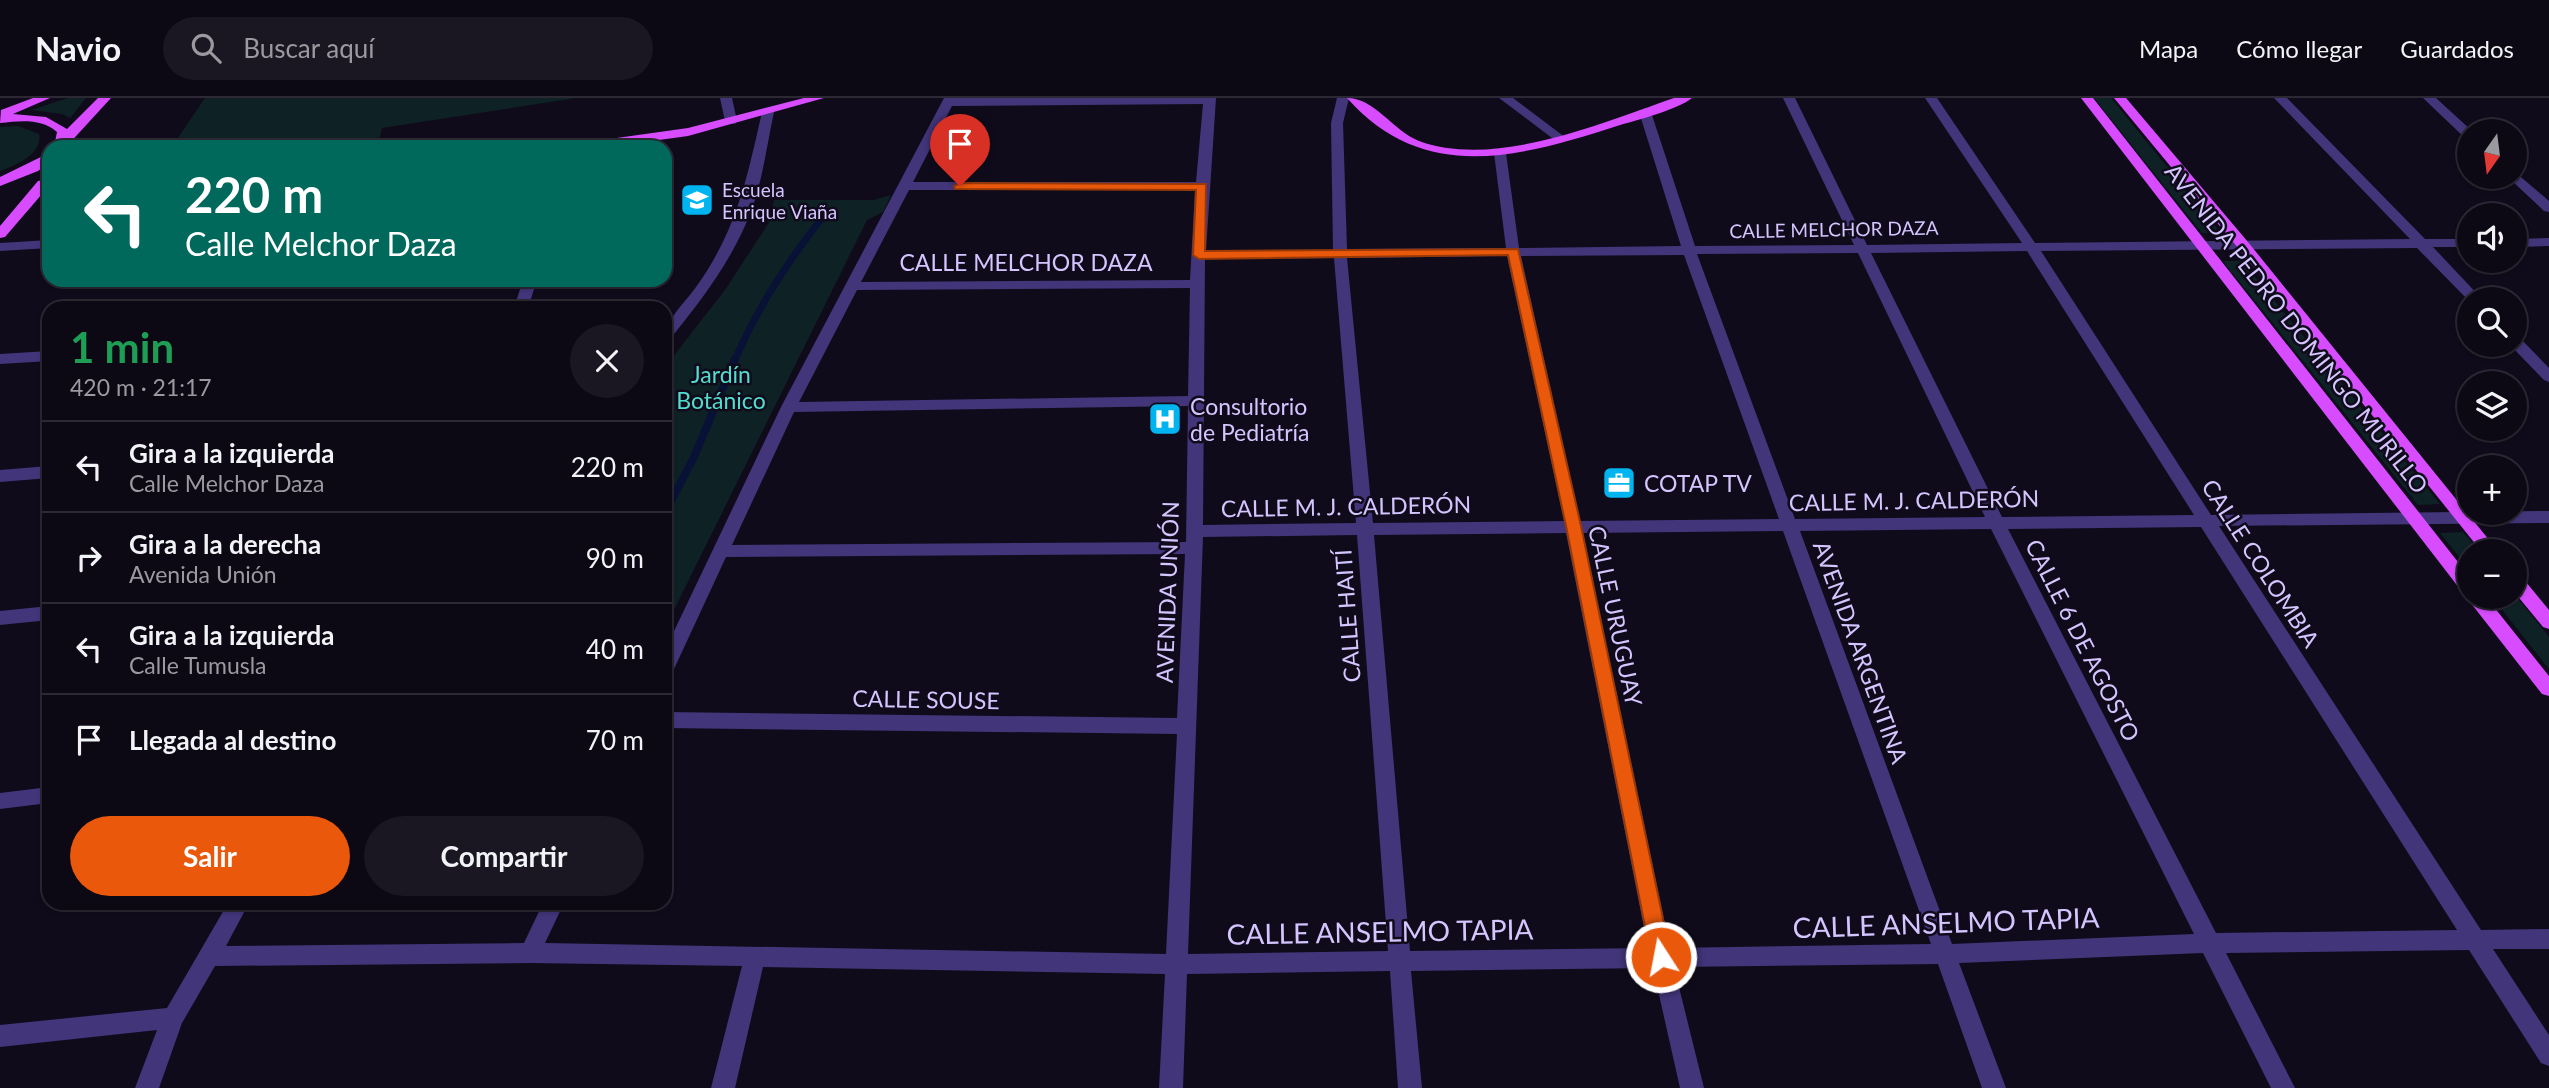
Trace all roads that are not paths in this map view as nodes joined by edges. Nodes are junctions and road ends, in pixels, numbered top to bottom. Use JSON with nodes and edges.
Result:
{"nodes":[{"id":1,"x":44,"y":98,"type":"edge"},
{"id":2,"x":105,"y":98,"type":"edge"},
{"id":3,"x":726,"y":98,"type":"edge"},
{"id":4,"x":818,"y":98,"type":"edge"},
{"id":5,"x":1343,"y":98,"type":"edge"},
{"id":6,"x":1353,"y":98,"type":"edge"},
{"id":7,"x":1505,"y":98,"type":"edge"},
{"id":8,"x":1686,"y":98,"type":"edge"},
{"id":9,"x":1789,"y":98,"type":"edge"},
{"id":10,"x":1931,"y":98,"type":"edge"},
{"id":11,"x":2087,"y":98,"type":"edge"},
{"id":12,"x":2120,"y":98,"type":"edge"},
{"id":13,"x":2280,"y":98,"type":"edge"},
{"id":14,"x":2429,"y":98,"type":"edge"},
{"id":15,"x":1210,"y":99,"type":"edge"},
{"id":16,"x":949,"y":100,"type":"edge"},
{"id":17,"x":768,"y":112,"type":"junction"},
{"id":18,"x":1645,"y":112,"type":"junction"},
{"id":19,"x":0,"y":117,"type":"edge"},
{"id":20,"x":731,"y":121,"type":"junction"},
{"id":21,"x":2457,"y":124,"type":"edge"},
{"id":22,"x":1560,"y":138,"type":"junction"},
{"id":23,"x":62,"y":140,"type":"edge"},
{"id":24,"x":65,"y":140,"type":"edge"},
{"id":25,"x":639,"y":140,"type":"edge"},
{"id":26,"x":1500,"y":153,"type":"junction"},
{"id":27,"x":42,"y":161,"type":"edge"},
{"id":28,"x":21,"y":174,"type":"junction"},
{"id":29,"x":0,"y":182,"type":"edge"},
{"id":30,"x":42,"y":182,"type":"edge"},
{"id":31,"x":906,"y":186,"type":"junction"},
{"id":32,"x":1202,"y":186,"type":"junction"},
{"id":33,"x":2527,"y":187,"type":"edge"},
{"id":34,"x":42,"y":188,"type":"edge"},
{"id":35,"x":2549,"y":208,"type":"edge"},
{"id":36,"x":0,"y":234,"type":"edge"},
{"id":37,"x":2549,"y":242,"type":"edge"},
{"id":38,"x":2422,"y":243,"type":"junction"},
{"id":39,"x":2457,"y":243,"type":"edge"},
{"id":40,"x":2527,"y":243,"type":"edge"},
{"id":41,"x":42,"y":244,"type":"edge"},
{"id":42,"x":2200,"y":245,"type":"junction"},
{"id":43,"x":2243,"y":245,"type":"junction"},
{"id":44,"x":0,"y":247,"type":"edge"},
{"id":45,"x":2031,"y":247,"type":"junction"},
{"id":46,"x":1863,"y":248,"type":"junction"},
{"id":47,"x":1689,"y":250,"type":"junction"},
{"id":48,"x":1514,"y":252,"type":"junction"},
{"id":49,"x":1340,"y":253,"type":"junction"},
{"id":50,"x":1199,"y":255,"type":"junction"},
{"id":51,"x":1197,"y":284,"type":"junction"},
{"id":52,"x":854,"y":286,"type":"junction"},
{"id":53,"x":2464,"y":287,"type":"edge"},
{"id":54,"x":688,"y":308,"type":"junction"},
{"id":55,"x":672,"y":309,"type":"edge"},
{"id":56,"x":672,"y":327,"type":"edge"},
{"id":57,"x":2527,"y":354,"type":"edge"},
{"id":58,"x":42,"y":356,"type":"edge"},
{"id":59,"x":0,"y":359,"type":"edge"},
{"id":60,"x":2549,"y":377,"type":"edge"},
{"id":61,"x":1196,"y":401,"type":"junction"},
{"id":62,"x":789,"y":407,"type":"junction"},
{"id":63,"x":42,"y":473,"type":"edge"},
{"id":64,"x":0,"y":476,"type":"edge"},
{"id":65,"x":2457,"y":511,"type":"edge"},
{"id":66,"x":2527,"y":517,"type":"edge"},
{"id":67,"x":2549,"y":517,"type":"edge"},
{"id":68,"x":2414,"y":518,"type":"junction"},
{"id":69,"x":2457,"y":518,"type":"edge"},
{"id":70,"x":2207,"y":520,"type":"junction"},
{"id":71,"x":1996,"y":522,"type":"junction"},
{"id":72,"x":1788,"y":524,"type":"junction"},
{"id":73,"x":2469,"y":525,"type":"edge"},
{"id":74,"x":1573,"y":526,"type":"junction"},
{"id":75,"x":1365,"y":528,"type":"junction"},
{"id":76,"x":2480,"y":539,"type":"edge"},
{"id":77,"x":1194,"y":540,"type":"junction"},
{"id":78,"x":721,"y":551,"type":"junction"},
{"id":79,"x":2457,"y":573,"type":"edge"},
{"id":80,"x":2527,"y":595,"type":"edge"},
{"id":81,"x":2486,"y":609,"type":"edge"},
{"id":82,"x":42,"y":614,"type":"edge"},
{"id":83,"x":0,"y":618,"type":"edge"},
{"id":84,"x":2549,"y":622,"type":"edge"},
{"id":85,"x":672,"y":654,"type":"edge"},
{"id":86,"x":2549,"y":689,"type":"edge"},
{"id":87,"x":672,"y":720,"type":"edge"},
{"id":88,"x":1187,"y":726,"type":"junction"},
{"id":89,"x":42,"y":796,"type":"edge"},
{"id":90,"x":0,"y":801,"type":"edge"},
{"id":91,"x":235,"y":910,"type":"edge"},
{"id":92,"x":551,"y":910,"type":"edge"},
{"id":93,"x":2549,"y":939,"type":"edge"},
{"id":94,"x":2475,"y":941,"type":"junction"},
{"id":95,"x":2208,"y":943,"type":"junction"},
{"id":96,"x":530,"y":953,"type":"junction"},
{"id":97,"x":1946,"y":954,"type":"junction"},
{"id":98,"x":211,"y":956,"type":"junction"},
{"id":99,"x":755,"y":957,"type":"junction"},
{"id":100,"x":1661,"y":957,"type":"junction"},
{"id":101,"x":1398,"y":961,"type":"junction"},
{"id":102,"x":1178,"y":964,"type":"junction"},
{"id":103,"x":173,"y":1018,"type":"junction"},
{"id":104,"x":0,"y":1036,"type":"edge"},
{"id":105,"x":2549,"y":1055,"type":"edge"},
{"id":106,"x":147,"y":1088,"type":"edge"},
{"id":107,"x":723,"y":1088,"type":"edge"},
{"id":108,"x":1171,"y":1088,"type":"edge"},
{"id":109,"x":1410,"y":1088,"type":"edge"},
{"id":110,"x":1692,"y":1088,"type":"edge"},
{"id":111,"x":1994,"y":1088,"type":"edge"},
{"id":112,"x":2283,"y":1088,"type":"edge"}],
"edges":[{"from":1,"to":19,"type":"main road"},
{"from":2,"to":24,"type":"main road"},
{"from":3,"to":20,"type":"street"},
{"from":4,"to":17,"type":"main road"},
{"from":5,"to":49,"type":"street","name":"CALLE HAITÍ"},
{"from":6,"to":26,"type":"main road"},
{"from":7,"to":22,"type":"street"},
{"from":8,"to":18,"type":"main road"},
{"from":9,"to":46,"type":"street","name":"CALLE 6 DE AGOSTO"},
{"from":10,"to":45,"type":"street","name":"CALLE COLOMBIA"},
{"from":11,"to":42,"type":"main road","name":"AVENIDA PEDRO DOMINGO MURILLO"},
{"from":12,"to":43,"type":"main road","name":"AVENIDA PEDRO DOMINGO MURILLO"},
{"from":13,"to":38,"type":"street"},
{"from":14,"to":21,"type":"street"},
{"from":15,"to":16,"type":"street"},
{"from":15,"to":32,"type":"street","name":"AVENIDA UNIÓN"},
{"from":16,"to":31,"type":"street"},
{"from":17,"to":20,"type":"main road"},
{"from":17,"to":54,"type":"street"},
{"from":18,"to":22,"type":"main road"},
{"from":18,"to":47,"type":"street","name":"AVENIDA ARGENTINA"},
{"from":19,"to":23,"type":"main road"},
{"from":20,"to":25,"type":"main road"},
{"from":22,"to":26,"type":"main road"},
{"from":26,"to":48,"type":"street","name":"CALLE URUGUAY"},
{"from":27,"to":28,"type":"main road"},
{"from":28,"to":29,"type":"main road"},
{"from":28,"to":30,"type":"main road"},
{"from":31,"to":32,"type":"street"},
{"from":31,"to":52,"type":"street"},
{"from":32,"to":50,"type":"street","name":"AVENIDA UNIÓN"},
{"from":33,"to":35,"type":"street"},
{"from":34,"to":36,"type":"main road"},
{"from":37,"to":40,"type":"street"},
{"from":38,"to":39,"type":"street","name":"CALLE MELCHOR DAZA"},
{"from":38,"to":43,"type":"street","name":"CALLE MELCHOR DAZA"},
{"from":38,"to":53,"type":"street"},
{"from":41,"to":44,"type":"street"},
{"from":42,"to":43,"type":"street","name":"CALLE MELCHOR DAZA"},
{"from":42,"to":45,"type":"street","name":"CALLE MELCHOR DAZA"},
{"from":42,"to":68,"type":"main road","name":"AVENIDA PEDRO DOMINGO MURILLO"},
{"from":43,"to":65,"type":"main road","name":"AVENIDA PEDRO DOMINGO MURILLO"},
{"from":45,"to":46,"type":"street","name":"CALLE MELCHOR DAZA"},
{"from":45,"to":70,"type":"street","name":"CALLE COLOMBIA"},
{"from":46,"to":47,"type":"street","name":"CALLE MELCHOR DAZA"},
{"from":46,"to":71,"type":"street","name":"CALLE 6 DE AGOSTO"},
{"from":47,"to":48,"type":"street","name":"CALLE MELCHOR DAZA"},
{"from":47,"to":72,"type":"street","name":"AVENIDA ARGENTINA"},
{"from":48,"to":49,"type":"street","name":"CALLE MELCHOR DAZA"},
{"from":48,"to":74,"type":"street","name":"CALLE URUGUAY"},
{"from":49,"to":50,"type":"street","name":"CALLE MELCHOR DAZA"},
{"from":49,"to":75,"type":"street","name":"CALLE HAITÍ"},
{"from":50,"to":51,"type":"street","name":"AVENIDA UNIÓN"},
{"from":51,"to":52,"type":"street","name":"CALLE MELCHOR DAZA"},
{"from":51,"to":61,"type":"street","name":"AVENIDA UNIÓN"},
{"from":52,"to":62,"type":"street"},
{"from":54,"to":55,"type":"street"},
{"from":54,"to":56,"type":"street"},
{"from":57,"to":60,"type":"street"},
{"from":58,"to":59,"type":"street"},
{"from":61,"to":62,"type":"street"},
{"from":61,"to":77,"type":"street","name":"AVENIDA UNIÓN"},
{"from":62,"to":78,"type":"street"},
{"from":63,"to":64,"type":"street"},
{"from":66,"to":67,"type":"street","name":"CALLE M. J. CALDERÓN"},
{"from":68,"to":69,"type":"street","name":"CALLE M. J. CALDERÓN"},
{"from":68,"to":70,"type":"street","name":"CALLE M. J. CALDERÓN"},
{"from":68,"to":79,"type":"main road","name":"AVENIDA PEDRO DOMINGO MURILLO"},
{"from":70,"to":71,"type":"street","name":"CALLE M. J. CALDERÓN"},
{"from":70,"to":94,"type":"street","name":"CALLE COLOMBIA"},
{"from":71,"to":72,"type":"street","name":"CALLE M. J. CALDERÓN"},
{"from":71,"to":95,"type":"street","name":"CALLE 6 DE AGOSTO"},
{"from":72,"to":74,"type":"street","name":"CALLE M. J. CALDERÓN"},
{"from":72,"to":97,"type":"street","name":"AVENIDA ARGENTINA"},
{"from":73,"to":76,"type":"main road","name":"AVENIDA PEDRO DOMINGO MURILLO"},
{"from":74,"to":75,"type":"street","name":"CALLE M. J. CALDERÓN"},
{"from":74,"to":100,"type":"street","name":"CALLE URUGUAY"},
{"from":75,"to":77,"type":"street","name":"CALLE M. J. CALDERÓN"},
{"from":75,"to":101,"type":"street","name":"CALLE HAITÍ"},
{"from":77,"to":78,"type":"street","name":"CALLE M. J. CALDERÓN"},
{"from":77,"to":88,"type":"street","name":"AVENIDA UNIÓN"},
{"from":78,"to":85,"type":"street"},
{"from":80,"to":84,"type":"main road"},
{"from":81,"to":86,"type":"main road"},
{"from":82,"to":83,"type":"street"},
{"from":87,"to":88,"type":"street","name":"CALLE SOUSE"},
{"from":88,"to":102,"type":"street","name":"AVENIDA UNIÓN"},
{"from":89,"to":90,"type":"street"},
{"from":91,"to":98,"type":"street"},
{"from":92,"to":96,"type":"street"},
{"from":93,"to":94,"type":"street","name":"CALLE ANSELMO TAPIA"},
{"from":94,"to":95,"type":"street","name":"CALLE ANSELMO TAPIA"},
{"from":94,"to":105,"type":"street","name":"CALLE COLOMBIA"},
{"from":95,"to":97,"type":"street","name":"CALLE ANSELMO TAPIA"},
{"from":95,"to":112,"type":"street","name":"CALLE 6 DE AGOSTO"},
{"from":96,"to":98,"type":"street","name":"CALLE ANSELMO TAPIA"},
{"from":96,"to":99,"type":"street","name":"CALLE ANSELMO TAPIA"},
{"from":97,"to":100,"type":"street","name":"CALLE ANSELMO TAPIA"},
{"from":97,"to":111,"type":"street","name":"AVENIDA ARGENTINA"},
{"from":98,"to":103,"type":"street"},
{"from":99,"to":102,"type":"street","name":"CALLE ANSELMO TAPIA"},
{"from":99,"to":107,"type":"street"},
{"from":100,"to":101,"type":"street","name":"CALLE ANSELMO TAPIA"},
{"from":100,"to":110,"type":"street","name":"CALLE URUGUAY"},
{"from":101,"to":102,"type":"street","name":"CALLE ANSELMO TAPIA"},
{"from":101,"to":109,"type":"street","name":"CALLE HAITÍ"},
{"from":102,"to":108,"type":"street","name":"AVENIDA UNIÓN"},
{"from":103,"to":104,"type":"street"},
{"from":103,"to":106,"type":"street"}]}
